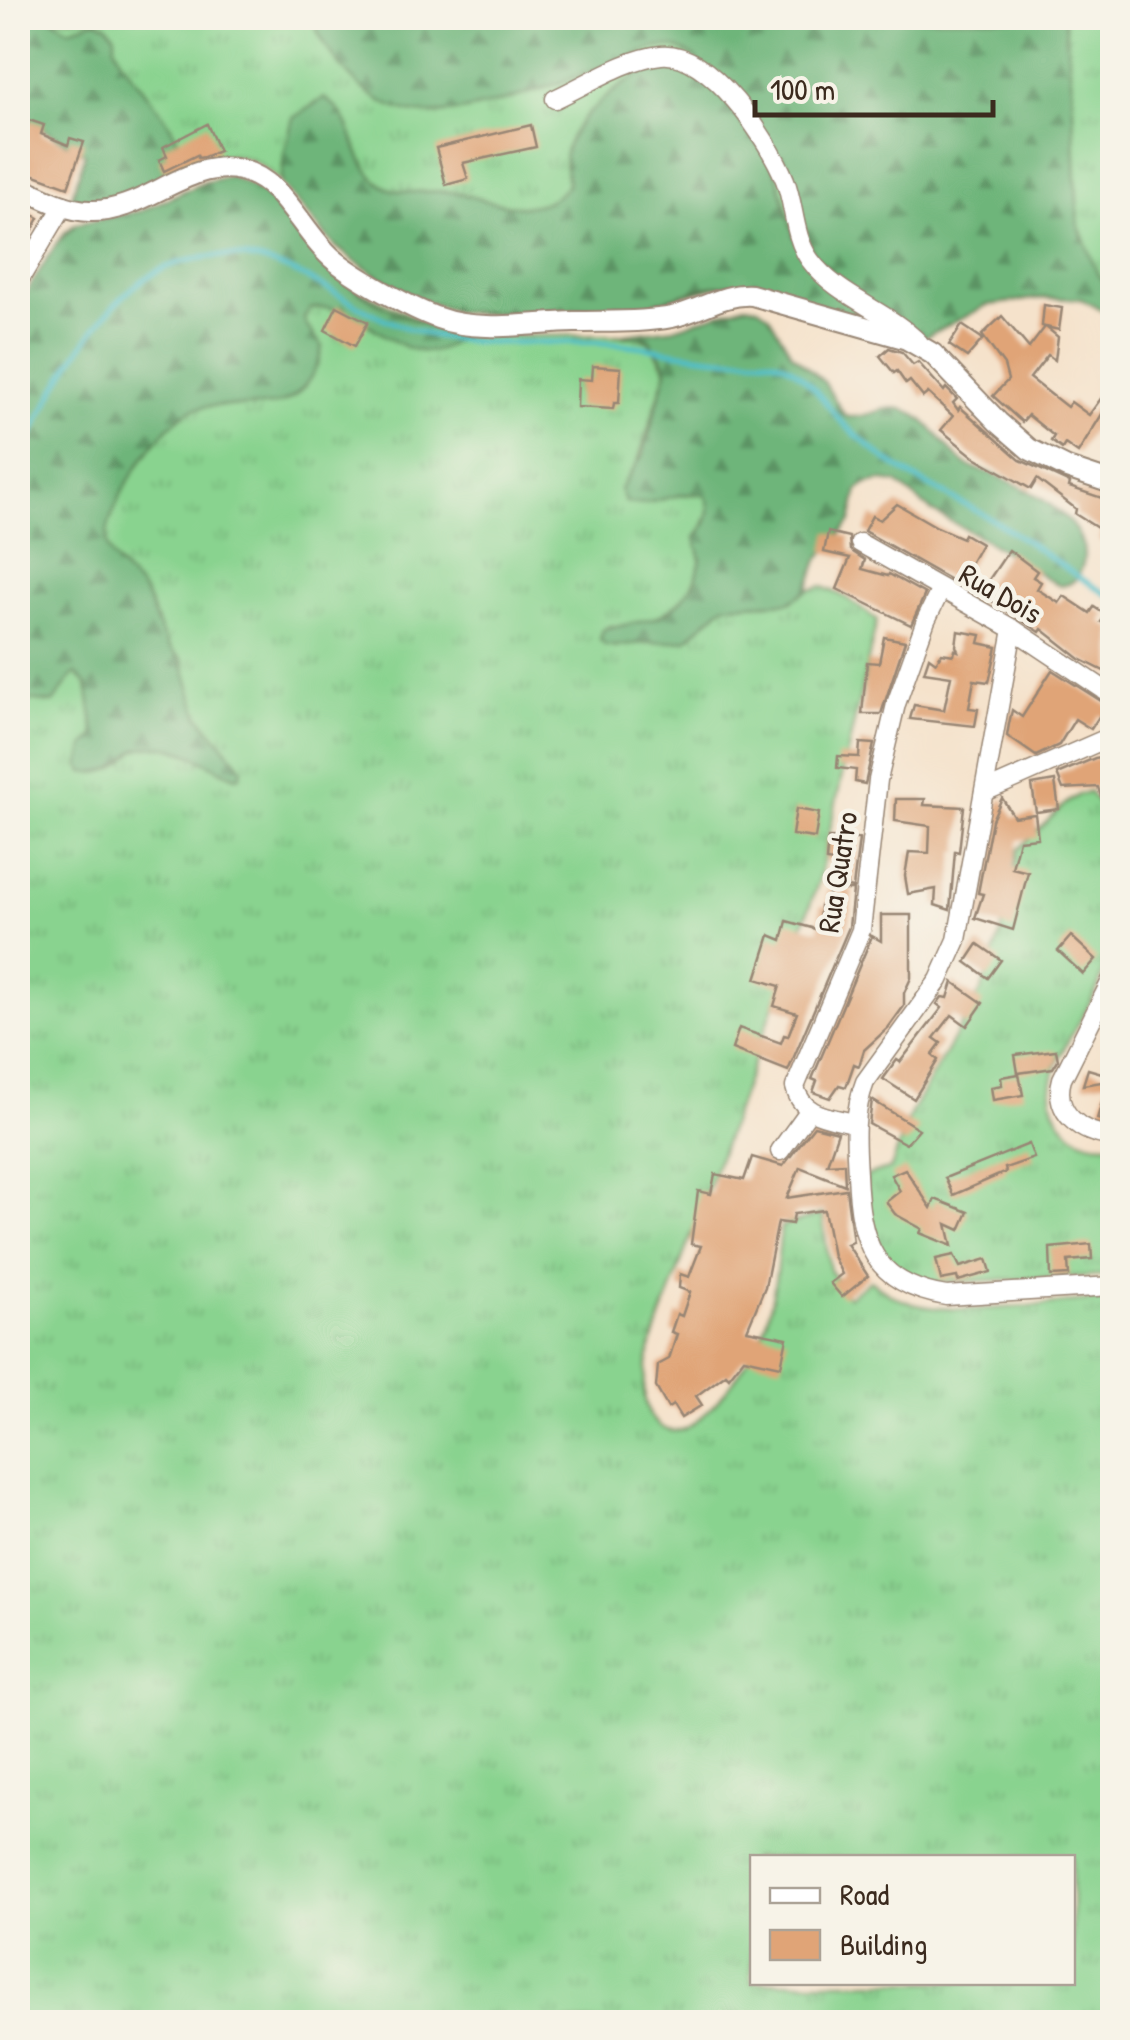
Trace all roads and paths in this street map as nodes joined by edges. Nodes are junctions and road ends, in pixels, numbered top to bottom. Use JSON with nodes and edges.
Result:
{"nodes":[{"id":1,"x":556,"y":99,"type":"dead end"},
{"id":2,"x":26,"y":190,"type":"edge"},
{"id":3,"x":64,"y":206,"type":"junction"},
{"id":4,"x":18,"y":282,"type":"edge"},
{"id":5,"x":923,"y":347,"type":"junction"},
{"id":6,"x":1112,"y":483,"type":"edge"},
{"id":7,"x":860,"y":542,"type":"dead end"},
{"id":8,"x":941,"y":589,"type":"junction"},
{"id":9,"x":1013,"y":630,"type":"junction"},
{"id":10,"x":1112,"y":694,"type":"edge"},
{"id":11,"x":1112,"y":736,"type":"edge"},
{"id":12,"x":984,"y":792,"type":"junction"},
{"id":13,"x":1112,"y":978,"type":"edge"},
{"id":14,"x":809,"y":1110,"type":"junction"},
{"id":15,"x":854,"y":1123,"type":"junction"},
{"id":16,"x":1112,"y":1136,"type":"edge"},
{"id":17,"x":780,"y":1151,"type":"dead end"},
{"id":18,"x":1112,"y":1286,"type":"edge"}],
"edges":[{"from":1,"to":5,"type":"street"},
{"from":2,"to":3,"type":"street"},
{"from":3,"to":4,"type":"street"},
{"from":3,"to":5,"type":"street"},
{"from":5,"to":6,"type":"street"},
{"from":7,"to":8,"type":"street","name":"Rua Dois"},
{"from":8,"to":9,"type":"street","name":"Rua Dois"},
{"from":8,"to":14,"type":"street","name":"Rua Quatro"},
{"from":9,"to":10,"type":"street","name":"Rua Dois"},
{"from":9,"to":12,"type":"street"},
{"from":11,"to":12,"type":"street"},
{"from":12,"to":15,"type":"street"},
{"from":13,"to":16,"type":"street"},
{"from":14,"to":15,"type":"street"},
{"from":14,"to":17,"type":"street"},
{"from":15,"to":18,"type":"street"}]}
